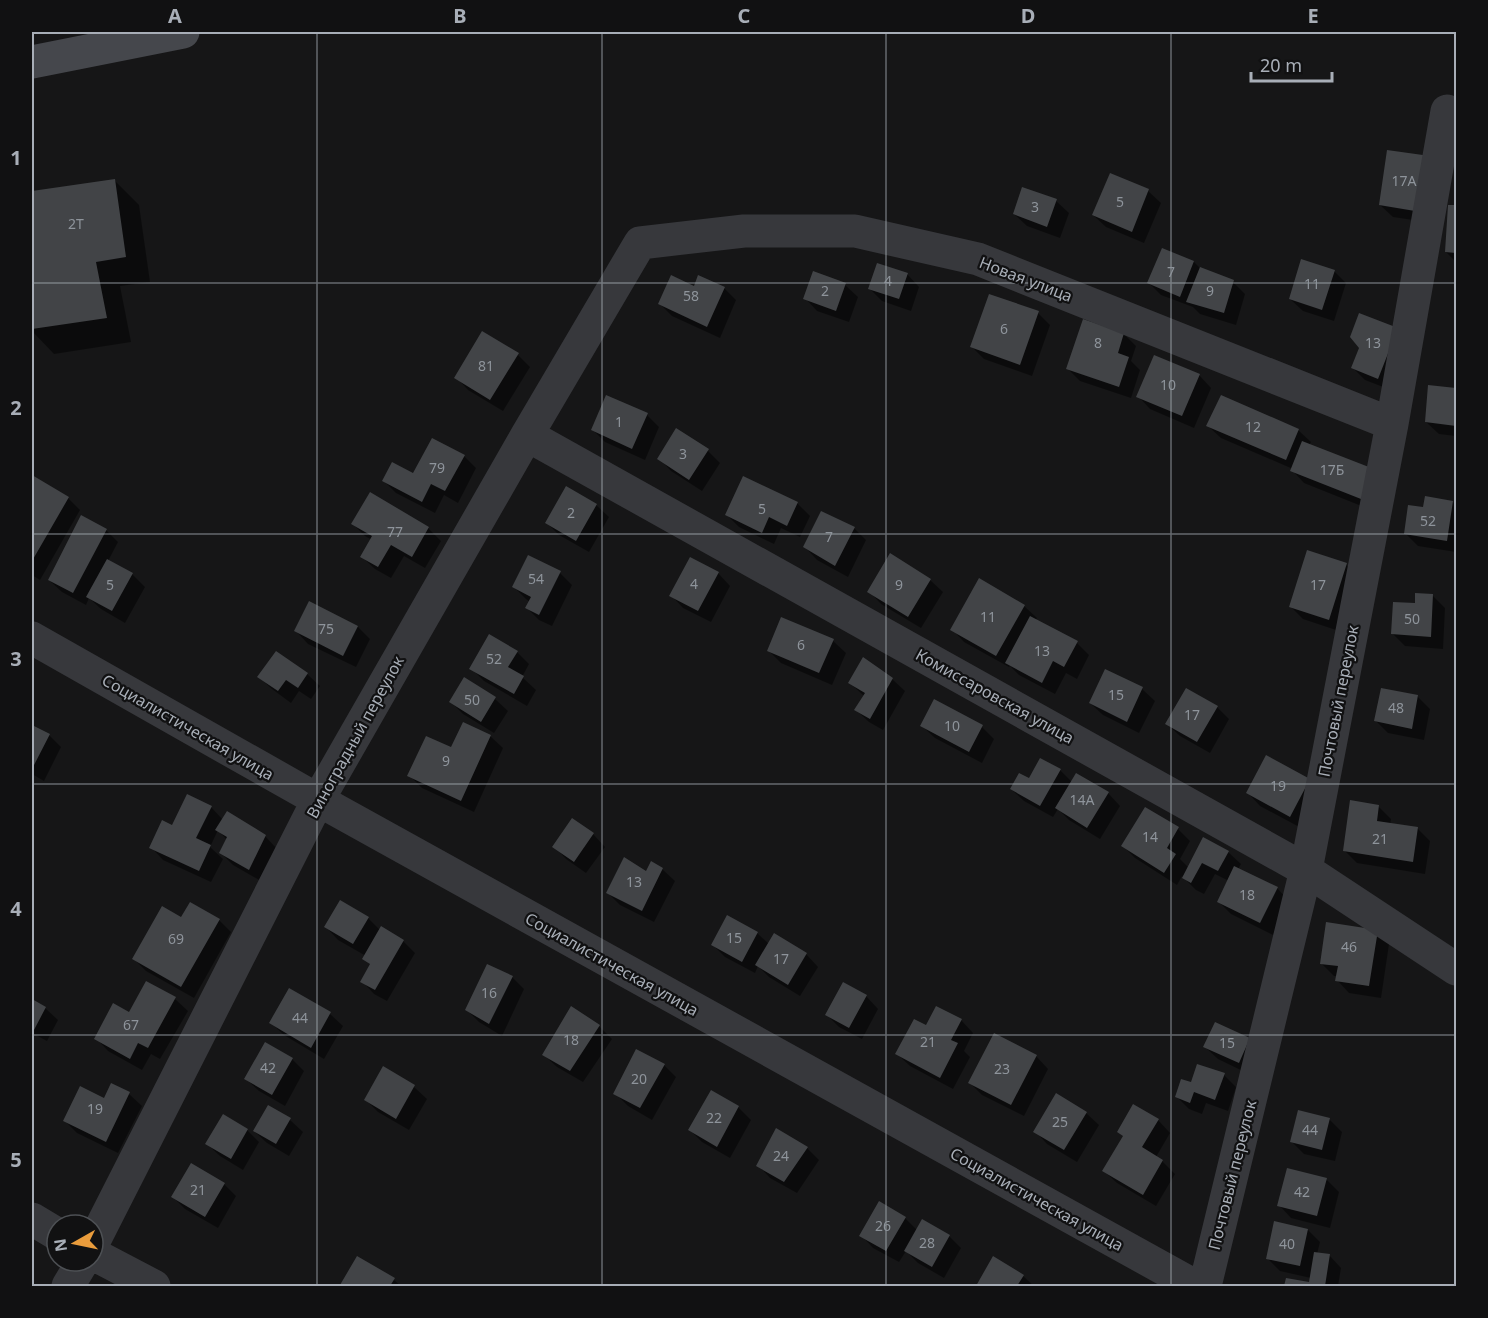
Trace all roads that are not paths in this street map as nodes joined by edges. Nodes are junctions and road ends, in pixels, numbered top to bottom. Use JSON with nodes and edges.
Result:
{"nodes":[{"id":1,"x":183,"y":32,"type":"edge"},
{"id":2,"x":32,"y":62,"type":"edge"},
{"id":3,"x":1447,"y":111,"type":"dead end"},
{"id":4,"x":640,"y":243,"type":"joint"},
{"id":5,"x":1392,"y":424,"type":"junction"},
{"id":6,"x":527,"y":435,"type":"junction"},
{"id":7,"x":32,"y":638,"type":"edge"},
{"id":8,"x":318,"y":800,"type":"junction"},
{"id":9,"x":1306,"y":870,"type":"junction"},
{"id":10,"x":1456,"y":969,"type":"edge"},
{"id":11,"x":105,"y":1219,"type":"edge"},
{"id":12,"x":105,"y":1260,"type":"edge"},
{"id":13,"x":76,"y":1273,"type":"edge"},
{"id":14,"x":68,"y":1287,"type":"edge"},
{"id":15,"x":154,"y":1287,"type":"edge"},
{"id":16,"x":1195,"y":1287,"type":"edge"},
{"id":17,"x":1205,"y":1287,"type":"edge"}],
"edges":[{"from":1,"to":2,"type":"street"},
{"from":3,"to":5,"type":"street","name":"Почтовый переулок"},
{"from":4,"to":5,"type":"street","name":"Новая улица"},
{"from":4,"to":6,"type":"street","name":"Виноградный переулок"},
{"from":5,"to":9,"type":"street","name":"Почтовый переулок"},
{"from":6,"to":8,"type":"street","name":"Виноградный переулок"},
{"from":6,"to":9,"type":"street","name":"Комиссаровская улица"},
{"from":7,"to":8,"type":"street","name":"Социалистическая улица"},
{"from":8,"to":11,"type":"street","name":"Виноградный переулок"},
{"from":8,"to":16,"type":"street","name":"Социалистическая улица"},
{"from":9,"to":10,"type":"street","name":"Комиссаровская улица"},
{"from":9,"to":17,"type":"street","name":"Почтовый переулок"},
{"from":12,"to":15,"type":"street"},
{"from":13,"to":14,"type":"street"}]}
